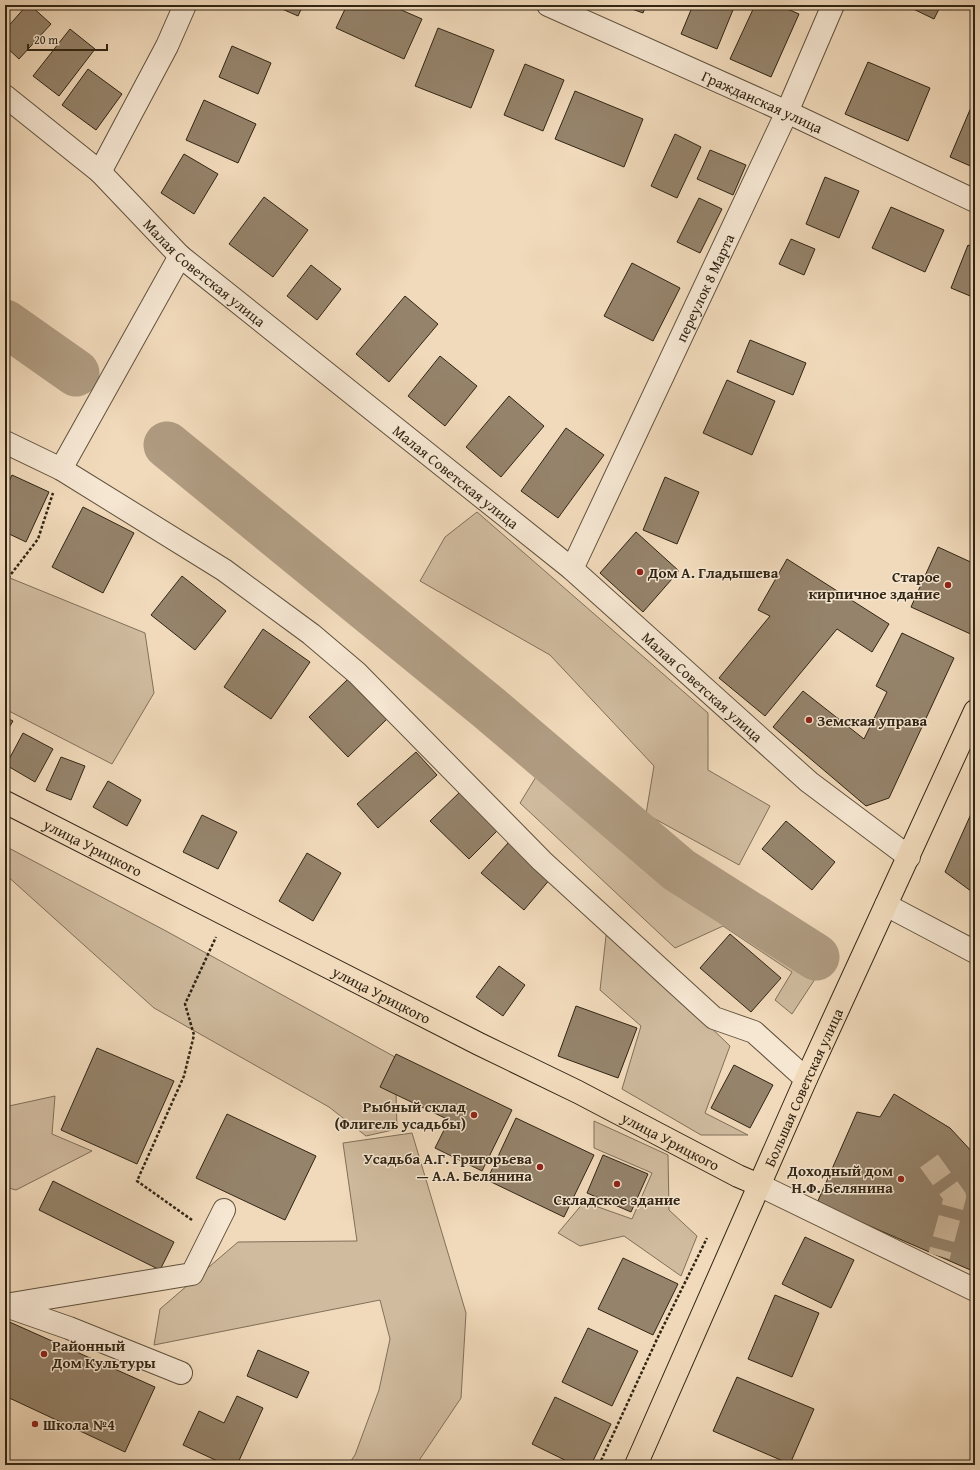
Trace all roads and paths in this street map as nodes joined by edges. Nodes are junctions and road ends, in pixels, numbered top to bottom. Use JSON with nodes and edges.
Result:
{"nodes":[{"id":1,"x":185,"y":5,"type":"edge"},
{"id":2,"x":548,"y":5,"type":"edge"},
{"id":3,"x":833,"y":5,"type":"edge"},
{"id":4,"x":5,"y":96,"type":"edge"},
{"id":5,"x":787,"y":112,"type":"junction"},
{"id":6,"x":100,"y":172,"type":"junction"},
{"id":7,"x":975,"y":201,"type":"edge"},
{"id":8,"x":180,"y":256,"type":"junction"},
{"id":9,"x":5,"y":442,"type":"edge"},
{"id":10,"x":61,"y":469,"type":"junction"},
{"id":11,"x":572,"y":569,"type":"junction"},
{"id":12,"x":5,"y":582,"type":"edge"},
{"id":13,"x":975,"y":711,"type":"edge"},
{"id":14,"x":5,"y":802,"type":"edge"},
{"id":15,"x":909,"y":857,"type":"junction"},
{"id":16,"x":886,"y":905,"type":"junction"},
{"id":17,"x":218,"y":933,"type":"dead end"},
{"id":18,"x":975,"y":952,"type":"edge"},
{"id":19,"x":806,"y":1078,"type":"junction"},
{"id":20,"x":759,"y":1185,"type":"junction"},
{"id":21,"x":224,"y":1210,"type":"dead end"},
{"id":22,"x":710,"y":1232,"type":"dead end"},
{"id":23,"x":212,"y":1235,"type":"junction"},
{"id":24,"x":975,"y":1290,"type":"edge"},
{"id":25,"x":5,"y":1305,"type":"edge"},
{"id":26,"x":181,"y":1373,"type":"dead end"},
{"id":27,"x":599,"y":1465,"type":"edge"},
{"id":28,"x":636,"y":1465,"type":"edge"}],
"edges":[{"from":1,"to":6,"type":"street"},
{"from":2,"to":5,"type":"street","name":"Гражданская улица"},
{"from":3,"to":5,"type":"street","name":"переулок 8 Марта"},
{"from":4,"to":6,"type":"street","name":"Малая Советская улица"},
{"from":5,"to":7,"type":"street","name":"Гражданская улица"},
{"from":5,"to":11,"type":"street","name":"переулок 8 Марта"},
{"from":6,"to":8,"type":"street","name":"Малая Советская улица"},
{"from":8,"to":10,"type":"street"},
{"from":8,"to":11,"type":"street","name":"Малая Советская улица"},
{"from":9,"to":10,"type":"street"},
{"from":10,"to":12,"type":"path"},
{"from":10,"to":19,"type":"street"},
{"from":11,"to":15,"type":"street","name":"Малая Советская улица"},
{"from":13,"to":15,"type":"main road","name":"Большая Советская улица"},
{"from":14,"to":20,"type":"main road","name":"улица Урицкого"},
{"from":15,"to":16,"type":"main road","name":"Большая Советская улица"},
{"from":16,"to":18,"type":"street"},
{"from":16,"to":19,"type":"main road","name":"Большая Советская улица"},
{"from":17,"to":23,"type":"path"},
{"from":19,"to":20,"type":"main road","name":"Большая Советская улица"},
{"from":20,"to":24,"type":"street"},
{"from":20,"to":28,"type":"main road","name":"Большая Советская улица"},
{"from":21,"to":23,"type":"street"},
{"from":22,"to":27,"type":"path"},
{"from":23,"to":25,"type":"street"},
{"from":25,"to":26,"type":"street"}]}
